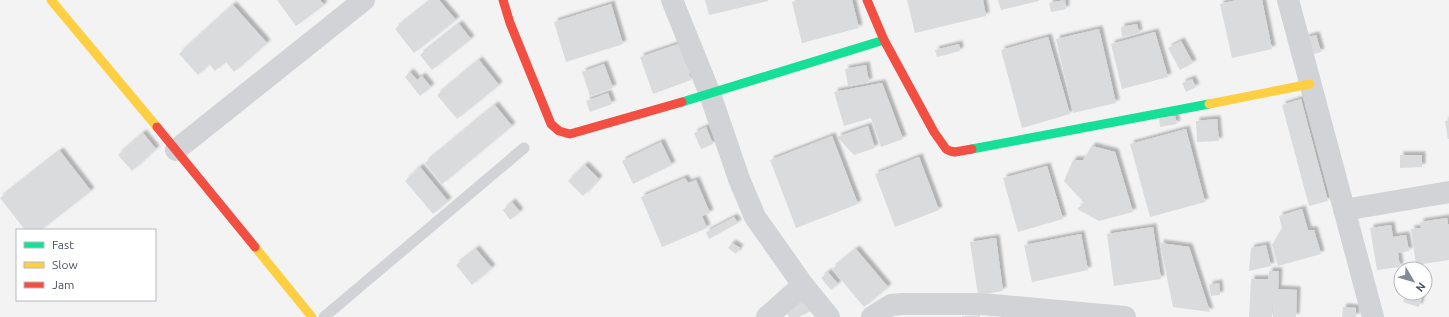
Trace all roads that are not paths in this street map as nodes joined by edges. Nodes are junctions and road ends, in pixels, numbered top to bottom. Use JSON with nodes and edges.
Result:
{"nodes":[{"id":1,"x":364,"y":0,"type":"edge"},
{"id":2,"x":503,"y":0,"type":"edge"},
{"id":3,"x":672,"y":0,"type":"edge"},
{"id":4,"x":867,"y":0,"type":"edge"},
{"id":5,"x":1288,"y":0,"type":"edge"},
{"id":6,"x":54,"y":1,"type":"edge"},
{"id":7,"x":884,"y":40,"type":"junction"},
{"id":8,"x":1310,"y":84,"type":"junction"},
{"id":9,"x":710,"y":94,"type":"junction"},
{"id":10,"x":524,"y":148,"type":"dead end"},
{"id":11,"x":176,"y":150,"type":"junction"},
{"id":12,"x":1449,"y":192,"type":"edge"},
{"id":13,"x":1344,"y":210,"type":"junction"},
{"id":14,"x":803,"y":285,"type":"junction"},
{"id":15,"x":312,"y":317,"type":"edge"},
{"id":16,"x":324,"y":317,"type":"edge"},
{"id":17,"x":767,"y":317,"type":"edge"},
{"id":18,"x":829,"y":317,"type":"edge"},
{"id":19,"x":872,"y":317,"type":"edge"},
{"id":20,"x":1125,"y":317,"type":"edge"},
{"id":21,"x":1373,"y":317,"type":"edge"}],
"edges":[{"from":1,"to":11,"type":"street"},
{"from":2,"to":9,"type":"street"},
{"from":3,"to":9,"type":"street"},
{"from":4,"to":7,"type":"street"},
{"from":5,"to":8,"type":"street"},
{"from":6,"to":11,"type":"street"},
{"from":7,"to":8,"type":"street"},
{"from":7,"to":9,"type":"street"},
{"from":8,"to":13,"type":"street"},
{"from":9,"to":14,"type":"street"},
{"from":10,"to":16,"type":"lane"},
{"from":11,"to":15,"type":"street"},
{"from":12,"to":13,"type":"street"},
{"from":13,"to":21,"type":"street"},
{"from":14,"to":17,"type":"street"},
{"from":14,"to":18,"type":"street"},
{"from":19,"to":20,"type":"street"}]}
